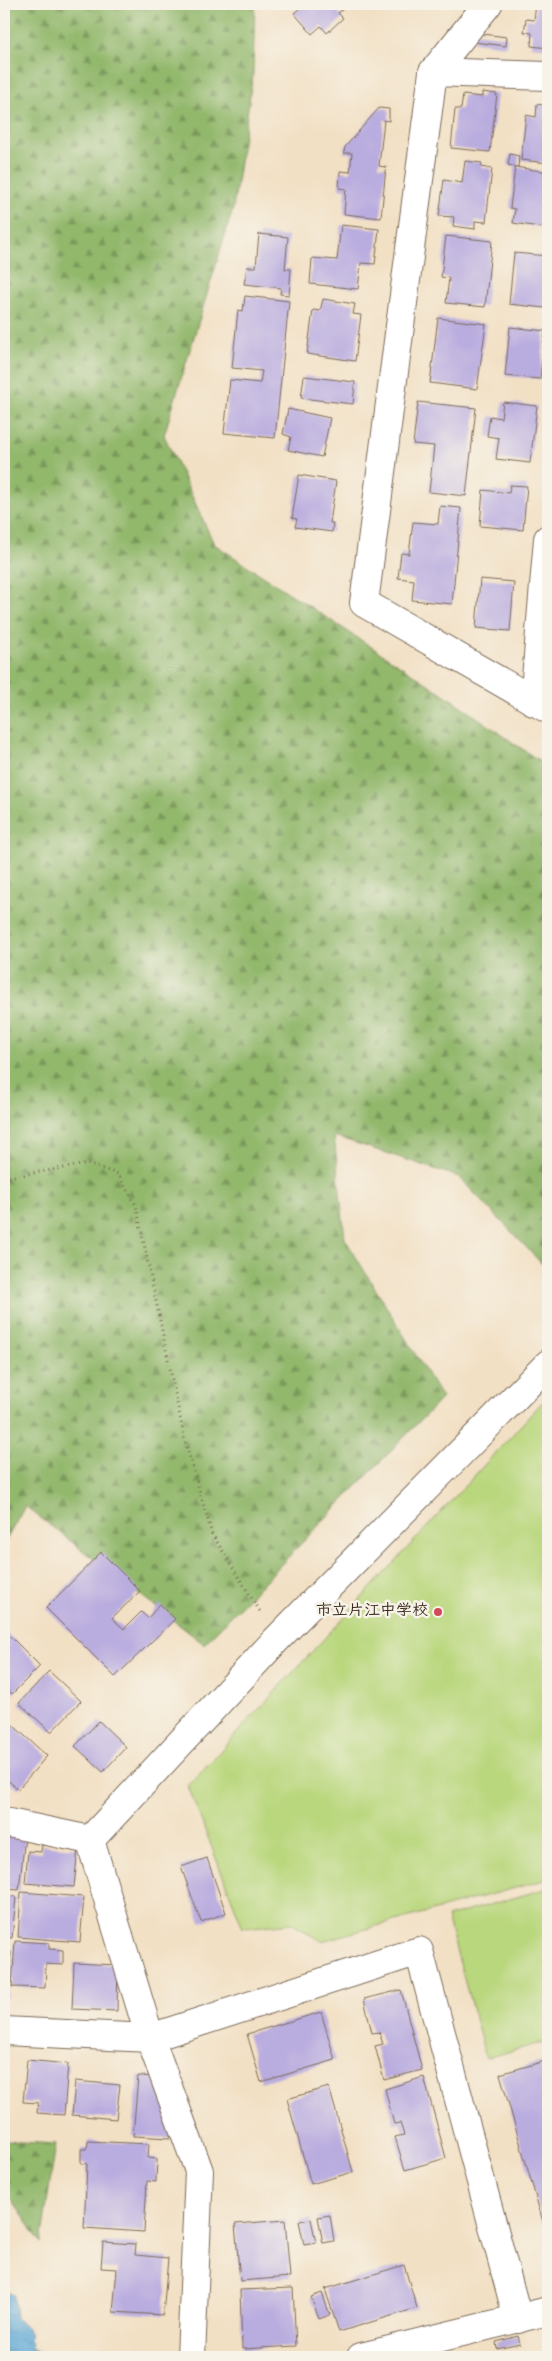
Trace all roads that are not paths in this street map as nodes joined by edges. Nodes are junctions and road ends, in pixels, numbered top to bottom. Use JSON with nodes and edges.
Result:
{"nodes":[{"id":1,"x":488,"y":4,"type":"edge"},
{"id":2,"x":433,"y":72,"type":"junction"},
{"id":3,"x":548,"y":76,"type":"edge"},
{"id":4,"x":548,"y":539,"type":"edge"},
{"id":5,"x":541,"y":705,"type":"edge"},
{"id":6,"x":548,"y":1364,"type":"edge"},
{"id":7,"x":4,"y":1822,"type":"edge"},
{"id":8,"x":90,"y":1840,"type":"junction"},
{"id":9,"x":4,"y":2031,"type":"edge"},
{"id":10,"x":150,"y":2038,"type":"junction"},
{"id":11,"x":548,"y":2311,"type":"edge"},
{"id":12,"x":518,"y":2319,"type":"junction"},
{"id":13,"x":191,"y":2357,"type":"edge"},
{"id":14,"x":361,"y":2357,"type":"edge"}],
"edges":[{"from":1,"to":2,"type":"street"},
{"from":2,"to":3,"type":"street"},
{"from":2,"to":5,"type":"street"},
{"from":4,"to":5,"type":"street"},
{"from":6,"to":8,"type":"street"},
{"from":7,"to":8,"type":"street"},
{"from":8,"to":10,"type":"street"},
{"from":9,"to":10,"type":"street"},
{"from":10,"to":12,"type":"street"},
{"from":10,"to":13,"type":"street"},
{"from":11,"to":12,"type":"street"},
{"from":12,"to":14,"type":"street"}]}
